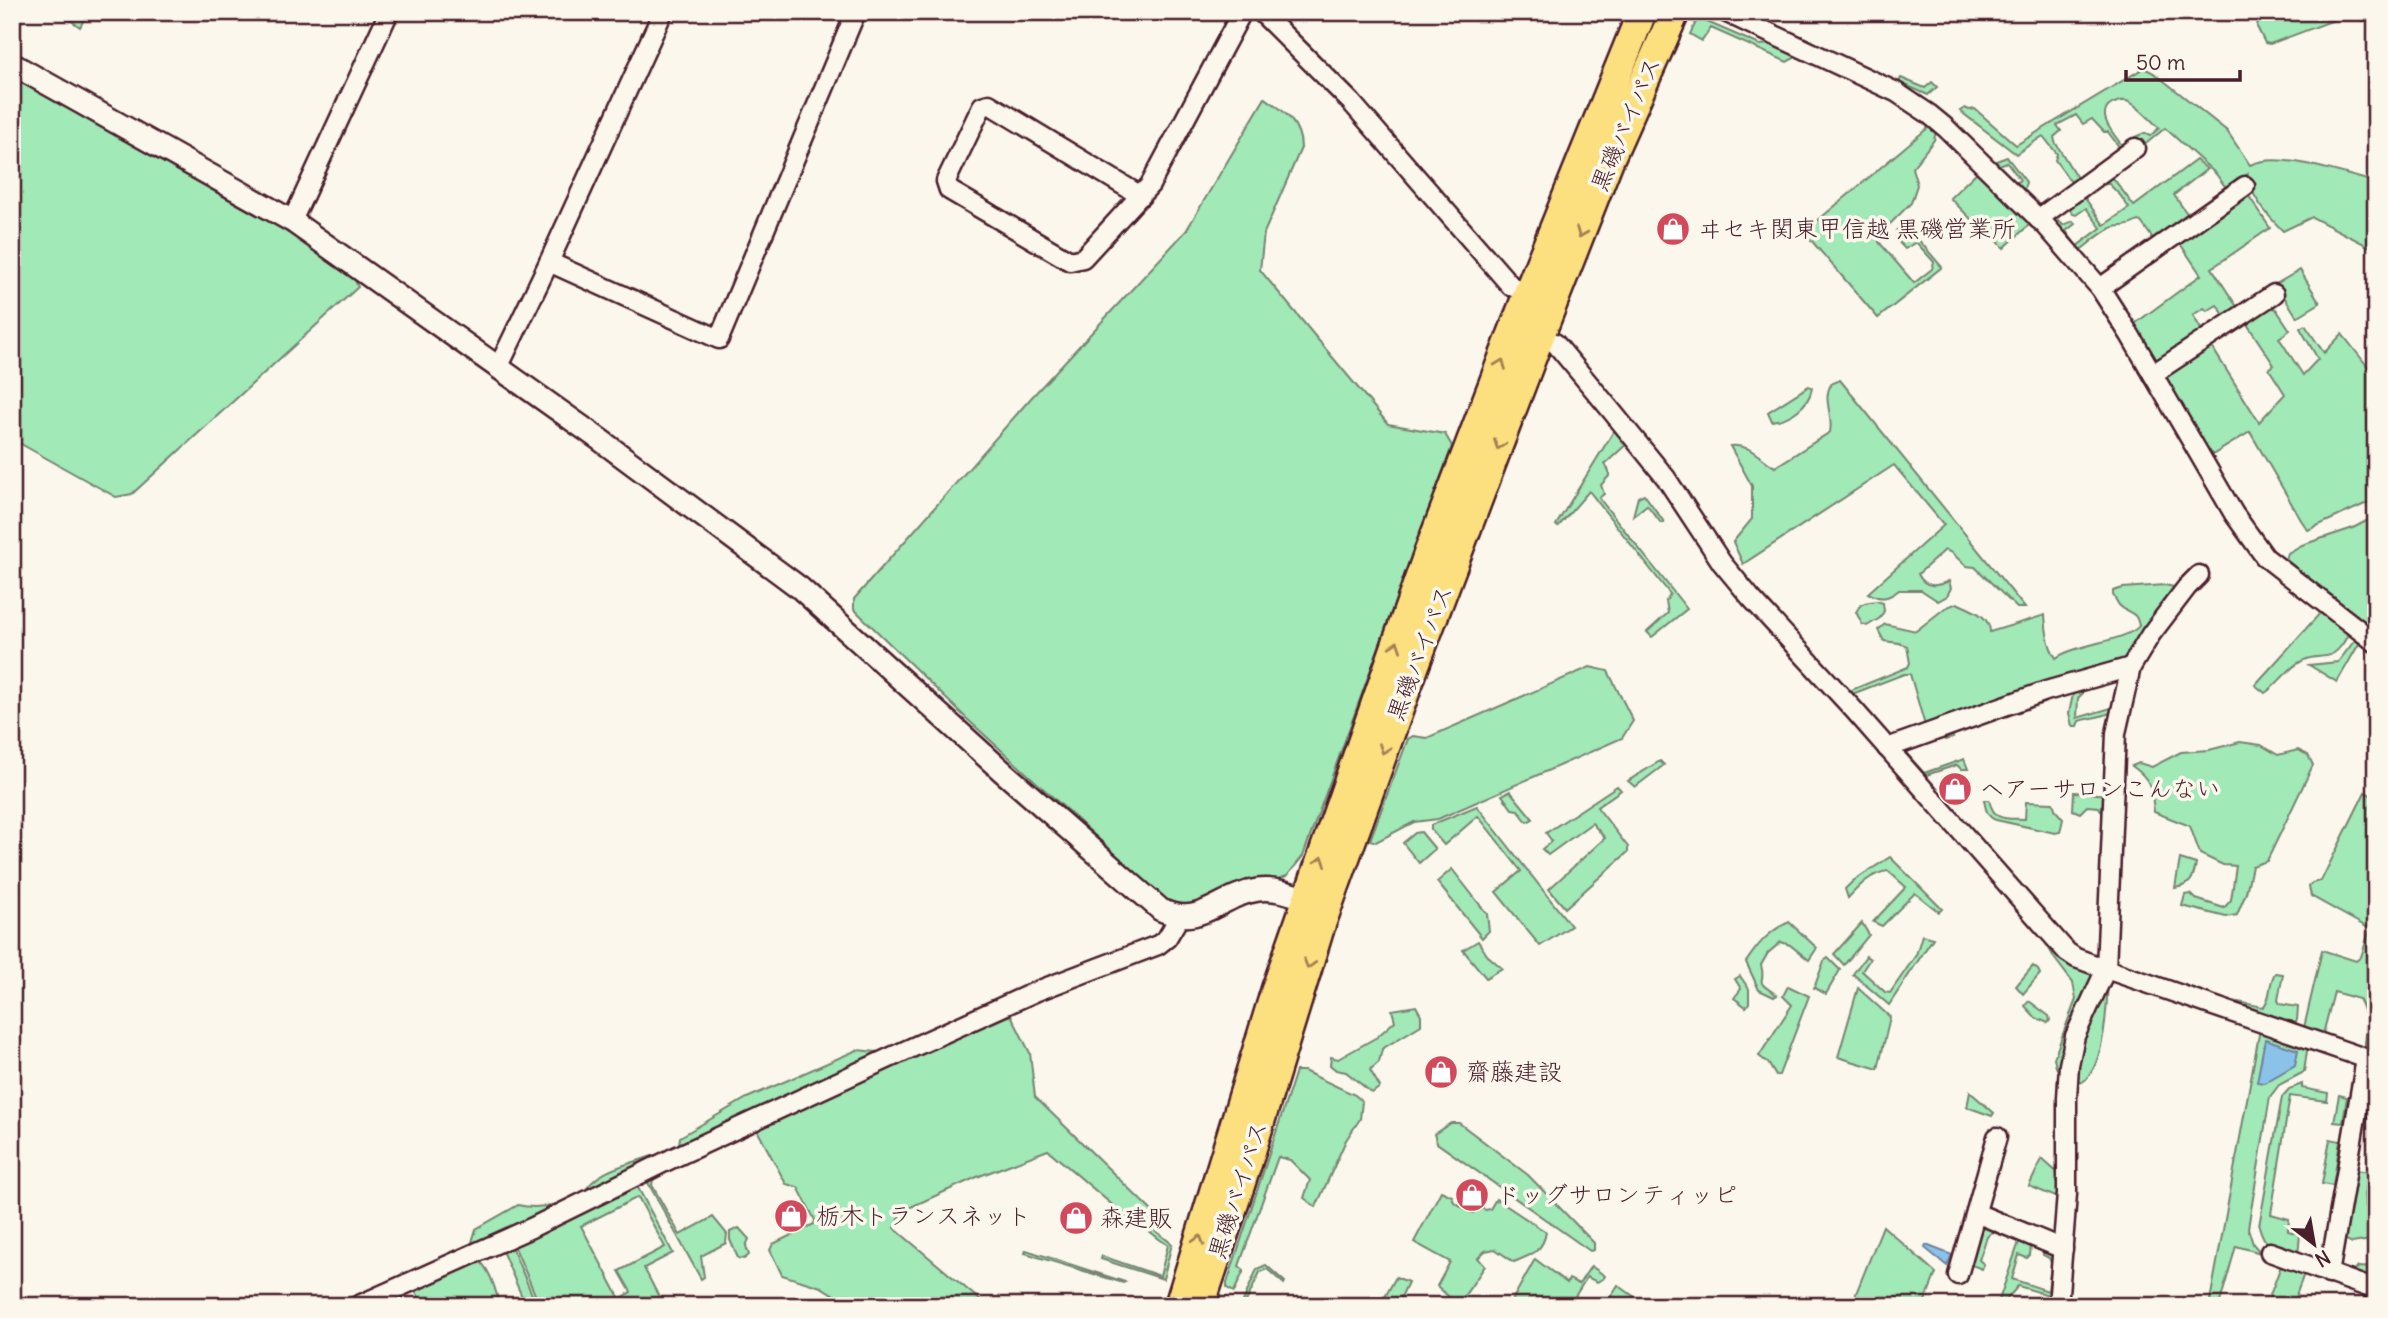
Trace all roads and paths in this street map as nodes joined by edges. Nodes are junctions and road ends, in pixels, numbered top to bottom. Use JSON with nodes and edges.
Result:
{"nodes":[{"id":1,"x":389,"y":12,"type":"edge"},
{"id":2,"x":663,"y":12,"type":"edge"},
{"id":3,"x":856,"y":12,"type":"edge"},
{"id":4,"x":1242,"y":12,"type":"edge"},
{"id":5,"x":1261,"y":12,"type":"edge"},
{"id":6,"x":1642,"y":12,"type":"edge"},
{"id":7,"x":1675,"y":12,"type":"edge"},
{"id":8,"x":1725,"y":12,"type":"edge"},
{"id":9,"x":12,"y":64,"type":"edge"},
{"id":10,"x":2135,"y":148,"type":"dead end"},
{"id":11,"x":2245,"y":186,"type":"dead end"},
{"id":12,"x":1141,"y":196,"type":"junction"},
{"id":13,"x":2038,"y":219,"type":"junction"},
{"id":14,"x":292,"y":221,"type":"junction"},
{"id":15,"x":549,"y":262,"type":"junction"},
{"id":16,"x":2100,"y":288,"type":"junction"},
{"id":17,"x":1528,"y":293,"type":"junction"},
{"id":18,"x":2274,"y":294,"type":"dead end"},
{"id":19,"x":1539,"y":338,"type":"junction"},
{"id":20,"x":499,"y":366,"type":"junction"},
{"id":21,"x":2153,"y":374,"type":"junction"},
{"id":22,"x":2199,"y":576,"type":"dead end"},
{"id":23,"x":2376,"y":643,"type":"edge"},
{"id":24,"x":2131,"y":667,"type":"junction"},
{"id":25,"x":1887,"y":748,"type":"junction"},
{"id":26,"x":1318,"y":902,"type":"junction"},
{"id":27,"x":1180,"y":916,"type":"junction"},
{"id":28,"x":2106,"y":969,"type":"junction"},
{"id":29,"x":2371,"y":1061,"type":"edge"},
{"id":30,"x":1997,"y":1137,"type":"dead end"},
{"id":31,"x":1976,"y":1213,"type":"junction"},
{"id":32,"x":2063,"y":1249,"type":"junction"},
{"id":33,"x":2270,"y":1252,"type":"dead end"},
{"id":34,"x":2329,"y":1274,"type":"junction"},
{"id":35,"x":1958,"y":1275,"type":"dead end"},
{"id":36,"x":2376,"y":1290,"type":"edge"},
{"id":37,"x":1196,"y":1301,"type":"edge"},
{"id":38,"x":356,"y":1306,"type":"edge"},
{"id":39,"x":2058,"y":1306,"type":"edge"}],
"edges":[{"from":1,"to":14,"type":"street"},
{"from":2,"to":15,"type":"street"},
{"from":3,"to":15,"type":"street"},
{"from":4,"to":12,"type":"street"},
{"from":5,"to":17,"type":"street"},
{"from":6,"to":17,"type":"highway","name":"黒磯バイパス"},
{"from":7,"to":19,"type":"highway","name":"黒磯バイパス","one_way":true},
{"from":8,"to":13,"type":"street"},
{"from":9,"to":14,"type":"street"},
{"from":10,"to":13,"type":"street"},
{"from":11,"to":16,"type":"street"},
{"from":12,"to":12,"type":"street"},
{"from":13,"to":16,"type":"street"},
{"from":14,"to":20,"type":"street"},
{"from":15,"to":20,"type":"street"},
{"from":16,"to":21,"type":"street"},
{"from":26,"to":17,"type":"highway","name":"黒磯バイパス","one_way":true},
{"from":18,"to":21,"type":"street"},
{"from":19,"to":25,"type":"street"},
{"from":19,"to":26,"type":"highway","name":"黒磯バイパス","one_way":true},
{"from":20,"to":27,"type":"street"},
{"from":21,"to":23,"type":"street"},
{"from":22,"to":24,"type":"street"},
{"from":24,"to":25,"type":"street"},
{"from":24,"to":28,"type":"street"},
{"from":25,"to":28,"type":"street"},
{"from":26,"to":27,"type":"street"},
{"from":26,"to":37,"type":"highway","name":"黒磯バイパス"},
{"from":27,"to":38,"type":"street"},
{"from":28,"to":29,"type":"street"},
{"from":28,"to":32,"type":"street"},
{"from":29,"to":34,"type":"street"},
{"from":30,"to":31,"type":"street"},
{"from":31,"to":32,"type":"street"},
{"from":31,"to":35,"type":"street"},
{"from":32,"to":39,"type":"street"},
{"from":33,"to":34,"type":"street"},
{"from":34,"to":36,"type":"street"}]}
